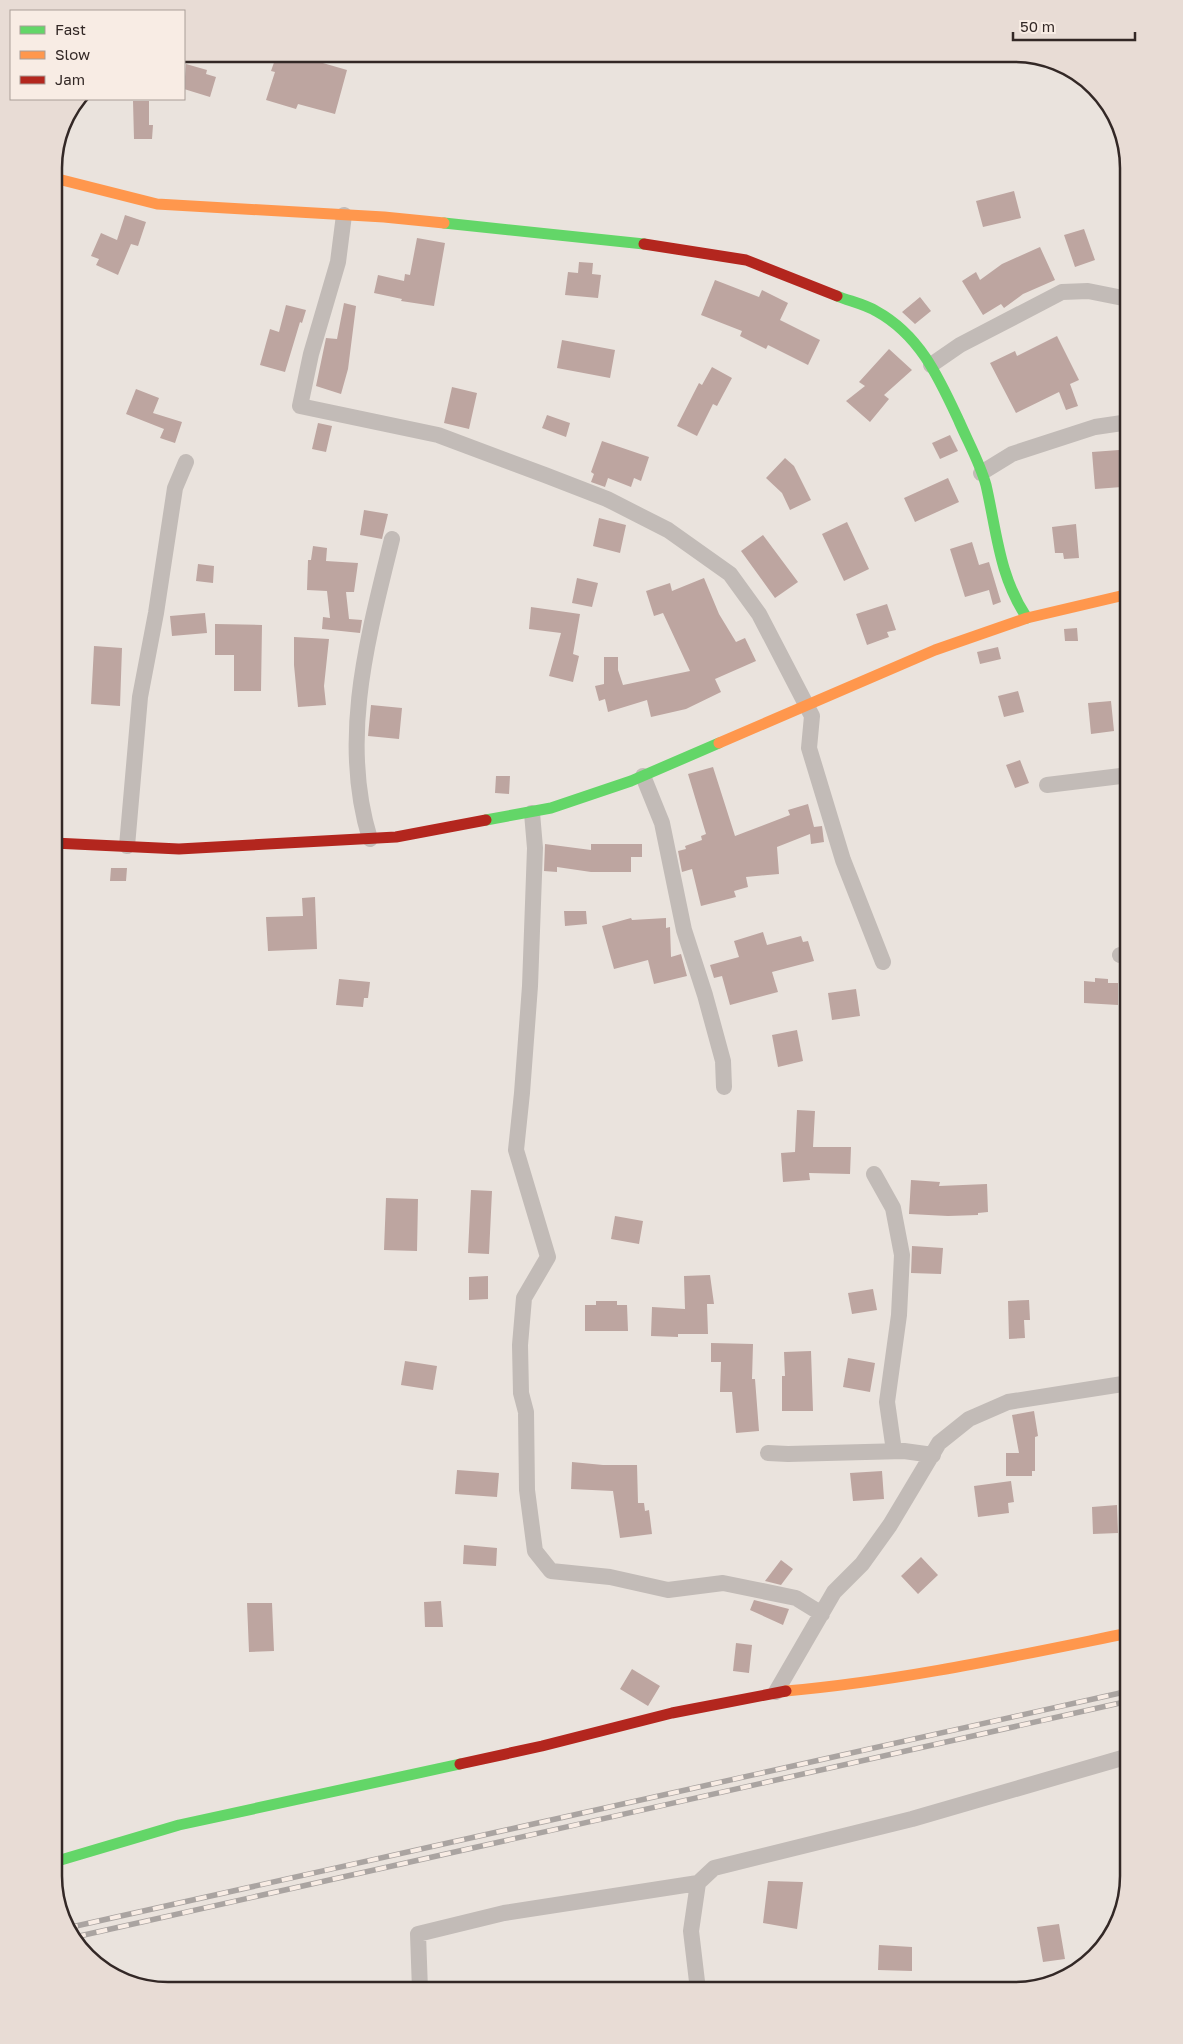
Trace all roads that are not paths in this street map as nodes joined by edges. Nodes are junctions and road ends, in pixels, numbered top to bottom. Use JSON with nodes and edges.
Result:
{"nodes":[{"id":1,"x":63,"y":180,"type":"edge"},
{"id":2,"x":344,"y":215,"type":"junction"},
{"id":3,"x":1120,"y":297,"type":"edge"},
{"id":4,"x":931,"y":365,"type":"junction"},
{"id":5,"x":1120,"y":423,"type":"edge"},
{"id":6,"x":186,"y":462,"type":"dead end"},
{"id":7,"x":981,"y":473,"type":"junction"},
{"id":8,"x":392,"y":539,"type":"dead end"},
{"id":9,"x":1120,"y":596,"type":"edge"},
{"id":10,"x":1027,"y":618,"type":"junction"},
{"id":11,"x":806,"y":706,"type":"junction"},
{"id":12,"x":643,"y":776,"type":"junction"},
{"id":13,"x":1120,"y":776,"type":"edge"},
{"id":14,"x":1047,"y":785,"type":"dead end"},
{"id":15,"x":532,"y":813,"type":"junction"},
{"id":16,"x":370,"y":839,"type":"junction"},
{"id":17,"x":63,"y":843,"type":"edge"},
{"id":18,"x":127,"y":846,"type":"junction"},
{"id":19,"x":883,"y":962,"type":"dead end"},
{"id":20,"x":724,"y":1087,"type":"dead end"},
{"id":21,"x":874,"y":1174,"type":"dead end"},
{"id":22,"x":1120,"y":1384,"type":"edge"},
{"id":23,"x":894,"y":1451,"type":"junction"},
{"id":24,"x":768,"y":1453,"type":"dead end"},
{"id":25,"x":932,"y":1455,"type":"junction"},
{"id":26,"x":822,"y":1614,"type":"junction"},
{"id":27,"x":1120,"y":1635,"type":"edge"},
{"id":28,"x":776,"y":1692,"type":"junction"},
{"id":29,"x":1120,"y":1759,"type":"edge"},
{"id":30,"x":62,"y":1860,"type":"edge"},
{"id":31,"x":698,"y":1883,"type":"junction"},
{"id":32,"x":420,"y":1981,"type":"edge"},
{"id":33,"x":697,"y":1982,"type":"edge"}],
"edges":[{"from":1,"to":2,"type":"street"},
{"from":2,"to":4,"type":"street"},
{"from":2,"to":11,"type":"street"},
{"from":3,"to":4,"type":"street"},
{"from":4,"to":7,"type":"street"},
{"from":5,"to":7,"type":"street"},
{"from":6,"to":18,"type":"street"},
{"from":7,"to":10,"type":"street"},
{"from":8,"to":16,"type":"street"},
{"from":9,"to":10,"type":"street"},
{"from":10,"to":11,"type":"street"},
{"from":11,"to":12,"type":"street"},
{"from":11,"to":19,"type":"street"},
{"from":12,"to":15,"type":"street"},
{"from":12,"to":20,"type":"street"},
{"from":13,"to":14,"type":"street"},
{"from":15,"to":16,"type":"street"},
{"from":15,"to":26,"type":"street"},
{"from":16,"to":18,"type":"street"},
{"from":17,"to":18,"type":"street"},
{"from":21,"to":23,"type":"street"},
{"from":22,"to":25,"type":"street"},
{"from":23,"to":24,"type":"street"},
{"from":23,"to":25,"type":"street"},
{"from":25,"to":26,"type":"street"},
{"from":26,"to":28,"type":"street"},
{"from":27,"to":28,"type":"street"},
{"from":28,"to":30,"type":"street"},
{"from":29,"to":31,"type":"street"},
{"from":31,"to":32,"type":"street"},
{"from":31,"to":33,"type":"street"}]}
